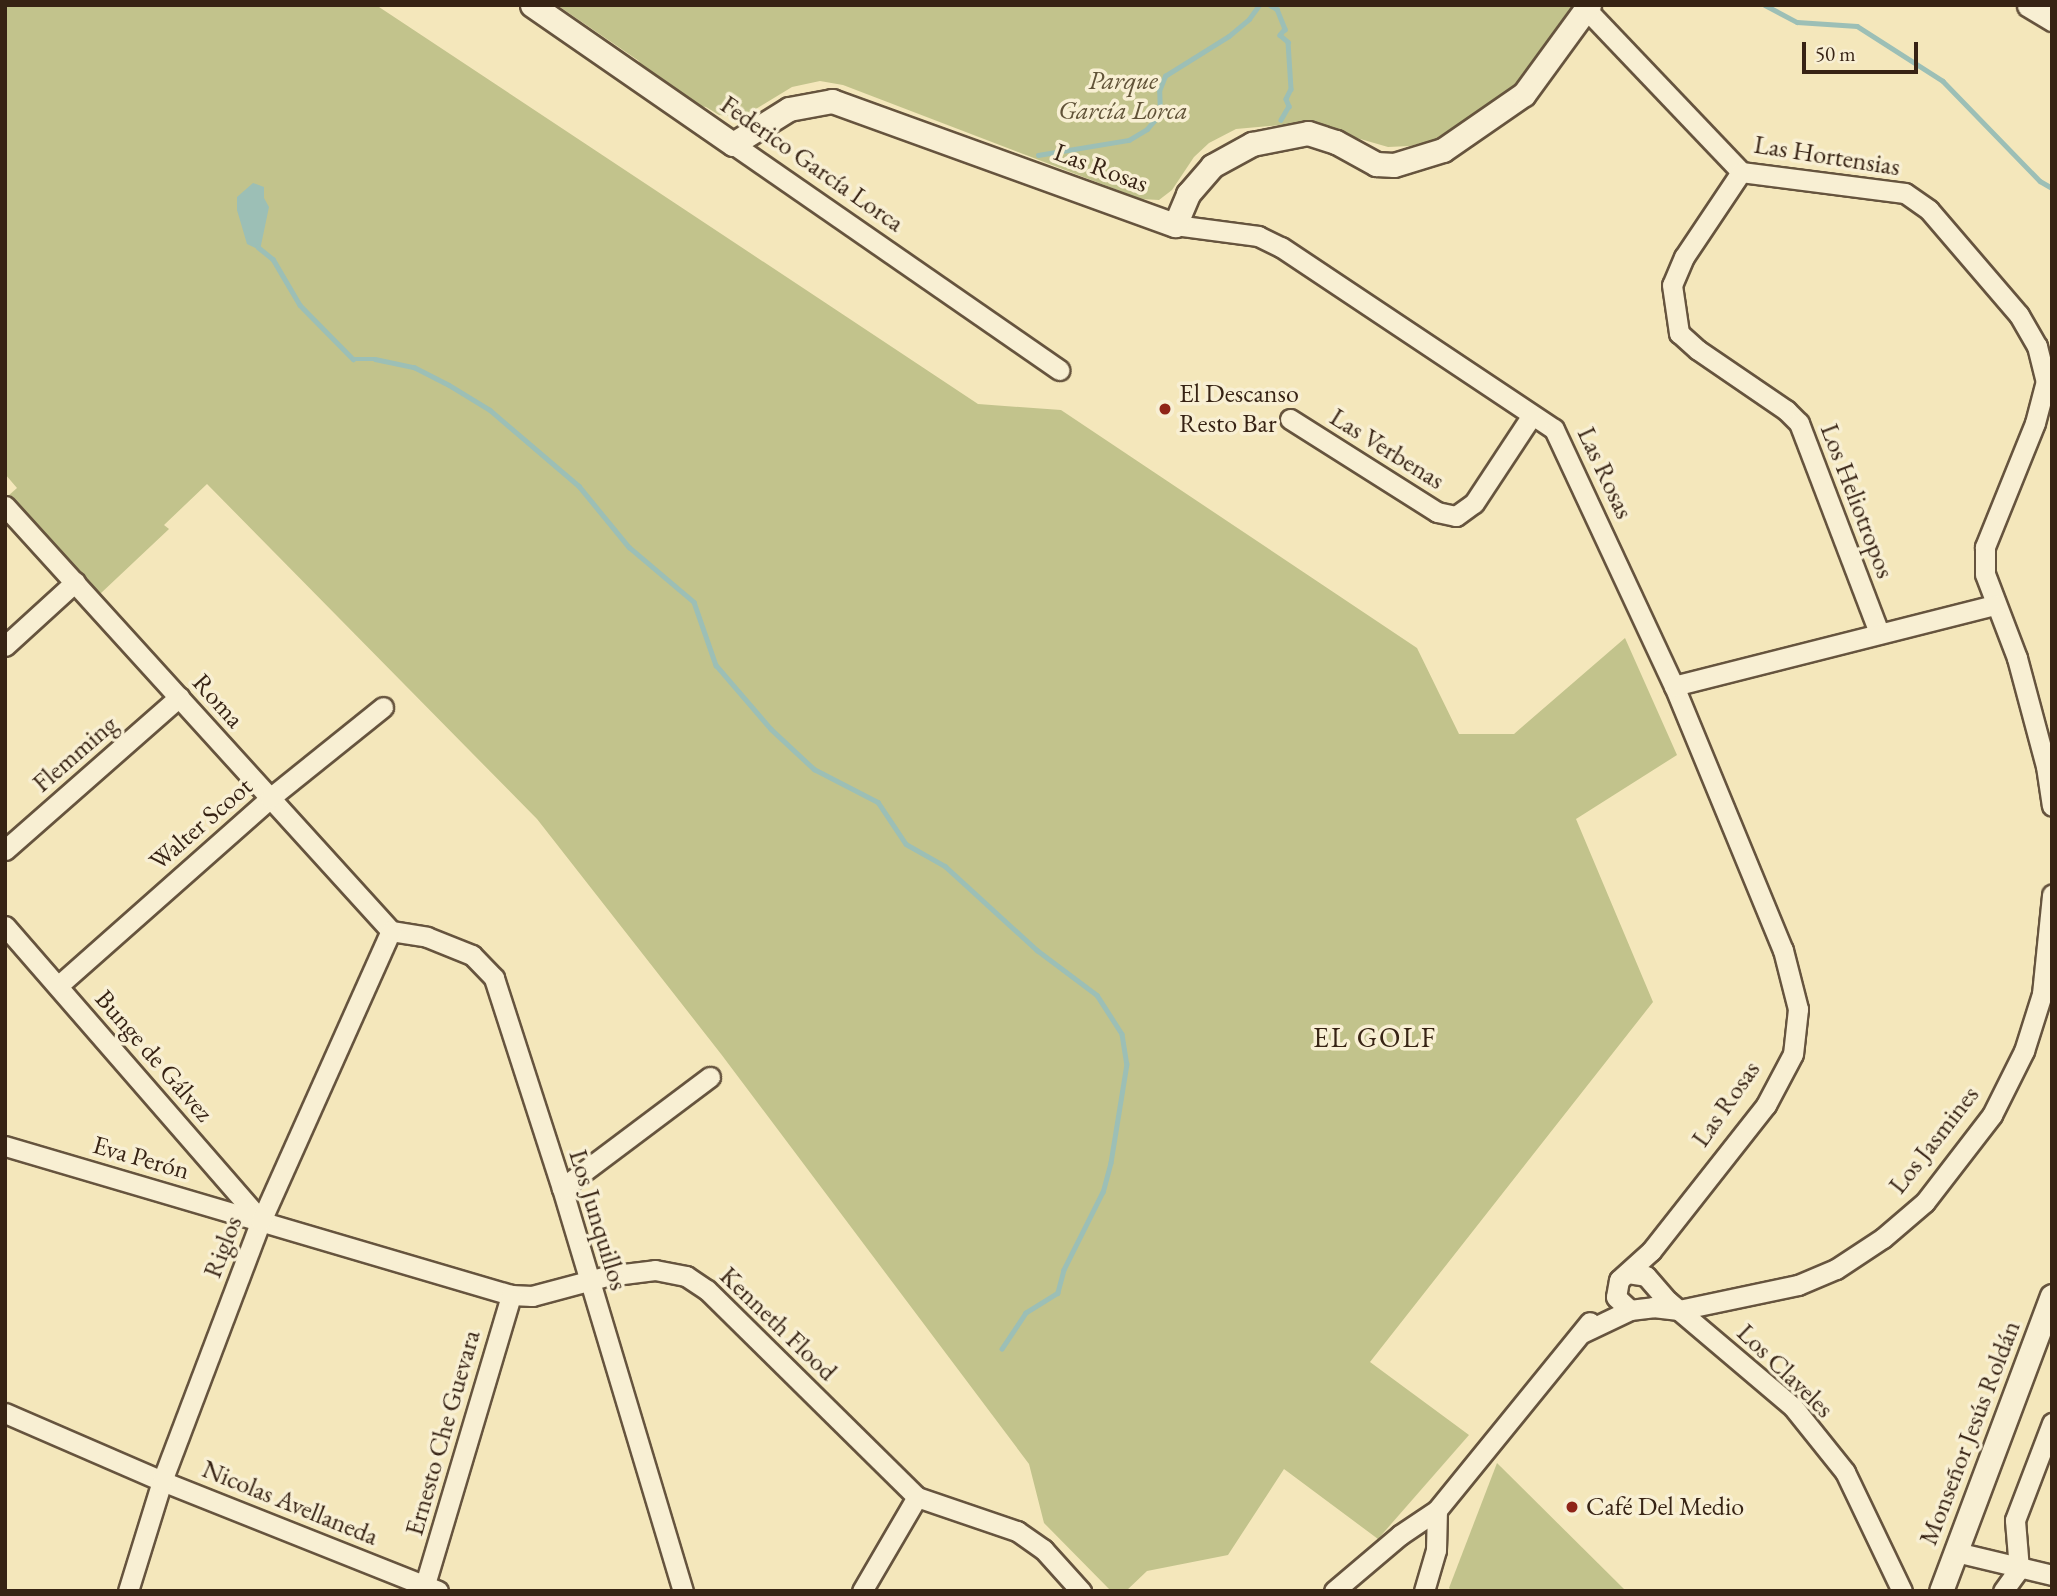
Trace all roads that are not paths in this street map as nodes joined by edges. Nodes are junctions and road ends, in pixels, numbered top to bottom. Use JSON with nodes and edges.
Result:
{"nodes":[{"id":1,"x":532,"y":5,"type":"edge"},
{"id":2,"x":2029,"y":5,"type":"edge"},
{"id":3,"x":1588,"y":7,"type":"edge"},
{"id":4,"x":2052,"y":19,"type":"edge"},
{"id":5,"x":733,"y":144,"type":"junction"},
{"id":6,"x":1741,"y":172,"type":"junction"},
{"id":7,"x":1175,"y":225,"type":"junction"},
{"id":8,"x":1059,"y":370,"type":"dead end"},
{"id":9,"x":1532,"y":415,"type":"junction"},
{"id":10,"x":1290,"y":419,"type":"dead end"},
{"id":11,"x":5,"y":506,"type":"edge"},
{"id":12,"x":75,"y":582,"type":"junction"},
{"id":13,"x":1995,"y":605,"type":"junction"},
{"id":14,"x":1880,"y":634,"type":"junction"},
{"id":15,"x":5,"y":646,"type":"edge"},
{"id":16,"x":1674,"y":686,"type":"junction"},
{"id":17,"x":179,"y":697,"type":"junction"},
{"id":18,"x":383,"y":707,"type":"dead end"},
{"id":19,"x":270,"y":798,"type":"junction"},
{"id":20,"x":2052,"y":806,"type":"edge"},
{"id":21,"x":5,"y":850,"type":"edge"},
{"id":22,"x":2052,"y":895,"type":"edge"},
{"id":23,"x":5,"y":926,"type":"edge"},
{"id":24,"x":391,"y":931,"type":"junction"},
{"id":25,"x":59,"y":985,"type":"junction"},
{"id":26,"x":710,"y":1077,"type":"dead end"},
{"id":27,"x":5,"y":1146,"type":"edge"},
{"id":28,"x":562,"y":1188,"type":"junction"},
{"id":29,"x":261,"y":1221,"type":"junction"},
{"id":30,"x":1651,"y":1251,"type":"junction"},
{"id":31,"x":1628,"y":1273,"type":"junction"},
{"id":32,"x":1650,"y":1281,"type":"junction"},
{"id":33,"x":589,"y":1282,"type":"junction"},
{"id":34,"x":1615,"y":1291,"type":"junction"},
{"id":35,"x":511,"y":1296,"type":"junction"},
{"id":36,"x":2052,"y":1296,"type":"edge"},
{"id":37,"x":1718,"y":1302,"type":"junction"},
{"id":38,"x":1636,"y":1309,"type":"junction"},
{"id":39,"x":1679,"y":1310,"type":"junction"},
{"id":40,"x":1703,"y":1330,"type":"junction"},
{"id":41,"x":1582,"y":1333,"type":"junction"},
{"id":42,"x":5,"y":1413,"type":"edge"},
{"id":43,"x":2052,"y":1423,"type":"edge"},
{"id":44,"x":162,"y":1481,"type":"junction"},
{"id":45,"x":917,"y":1497,"type":"junction"},
{"id":46,"x":1437,"y":1510,"type":"junction"},
{"id":47,"x":1956,"y":1552,"type":"junction"},
{"id":48,"x":2020,"y":1569,"type":"junction"},
{"id":49,"x":2052,"y":1575,"type":"edge"},
{"id":50,"x":428,"y":1589,"type":"edge"},
{"id":51,"x":128,"y":1591,"type":"edge"},
{"id":52,"x":684,"y":1591,"type":"edge"},
{"id":53,"x":862,"y":1591,"type":"edge"},
{"id":54,"x":1080,"y":1591,"type":"edge"},
{"id":55,"x":1334,"y":1591,"type":"edge"},
{"id":56,"x":1424,"y":1591,"type":"edge"},
{"id":57,"x":1902,"y":1591,"type":"edge"},
{"id":58,"x":1941,"y":1591,"type":"edge"},
{"id":59,"x":2003,"y":1591,"type":"edge"}],
"edges":[{"from":1,"to":5,"type":"street","name":"Federico García Lorca"},
{"from":2,"to":4,"type":"street"},
{"from":3,"to":6,"type":"street","name":"Las Hortensias"},
{"from":3,"to":7,"type":"street"},
{"from":5,"to":7,"type":"street","name":"Las Rosas"},
{"from":5,"to":8,"type":"street","name":"Federico García Lorca"},
{"from":6,"to":13,"type":"street","name":"Las Hortensias"},
{"from":6,"to":14,"type":"street","name":"Los Heliotropos"},
{"from":7,"to":9,"type":"street","name":"Las Rosas"},
{"from":9,"to":10,"type":"street","name":"Las Verbenas"},
{"from":9,"to":16,"type":"street","name":"Las Rosas"},
{"from":11,"to":12,"type":"street","name":"Roma"},
{"from":12,"to":15,"type":"street"},
{"from":12,"to":17,"type":"street","name":"Roma"},
{"from":13,"to":14,"type":"street"},
{"from":13,"to":20,"type":"street"},
{"from":14,"to":16,"type":"street"},
{"from":16,"to":30,"type":"street","name":"Las Rosas"},
{"from":17,"to":19,"type":"street","name":"Roma"},
{"from":17,"to":21,"type":"street","name":"Flemming"},
{"from":18,"to":19,"type":"street","name":"Walter Scoot"},
{"from":19,"to":24,"type":"street","name":"Roma"},
{"from":19,"to":25,"type":"street","name":"Walter Scoot"},
{"from":22,"to":37,"type":"street","name":"Los Jasmines"},
{"from":23,"to":25,"type":"street","name":"Bunge de Gálvez"},
{"from":24,"to":28,"type":"street","name":"Los Junquillos"},
{"from":24,"to":29,"type":"street","name":"Riglos"},
{"from":25,"to":29,"type":"street","name":"Bunge de Gálvez"},
{"from":26,"to":28,"type":"street"},
{"from":27,"to":29,"type":"street","name":"Eva Perón"},
{"from":28,"to":33,"type":"street","name":"Los Junquillos"},
{"from":29,"to":35,"type":"street","name":"Kenneth Flood"},
{"from":29,"to":44,"type":"street","name":"Riglos"},
{"from":30,"to":31,"type":"street","name":"Las Rosas"},
{"from":30,"to":32,"type":"street"},
{"from":31,"to":32,"type":"street"},
{"from":31,"to":34,"type":"street"},
{"from":32,"to":38,"type":"street"},
{"from":32,"to":39,"type":"street","name":"Los Claveles"},
{"from":33,"to":35,"type":"street","name":"Kenneth Flood"},
{"from":33,"to":45,"type":"street","name":"Kenneth Flood"},
{"from":33,"to":52,"type":"street","name":"Los Junquillos"},
{"from":34,"to":38,"type":"street"},
{"from":34,"to":41,"type":"street"},
{"from":35,"to":50,"type":"street","name":"Ernesto Che Guevara"},
{"from":36,"to":47,"type":"street","name":"Monseñor Jesús Roldán"},
{"from":37,"to":39,"type":"street","name":"Los Jasmines"},
{"from":37,"to":40,"type":"street"},
{"from":38,"to":39,"type":"street","name":"Los Jasmines"},
{"from":38,"to":41,"type":"street"},
{"from":39,"to":40,"type":"street","name":"Los Claveles"},
{"from":40,"to":57,"type":"street","name":"Los Claveles"},
{"from":41,"to":46,"type":"street"},
{"from":42,"to":44,"type":"street","name":"Nicolas Avellaneda"},
{"from":43,"to":48,"type":"street"},
{"from":44,"to":50,"type":"street","name":"Nicolas Avellaneda"},
{"from":44,"to":51,"type":"street","name":"Riglos"},
{"from":45,"to":53,"type":"street"},
{"from":45,"to":54,"type":"street","name":"Kenneth Flood"},
{"from":46,"to":55,"type":"street"},
{"from":46,"to":56,"type":"street"},
{"from":47,"to":48,"type":"street"},
{"from":47,"to":58,"type":"street","name":"Monseñor Jesús Roldán"},
{"from":48,"to":49,"type":"street"},
{"from":48,"to":59,"type":"street"}]}
